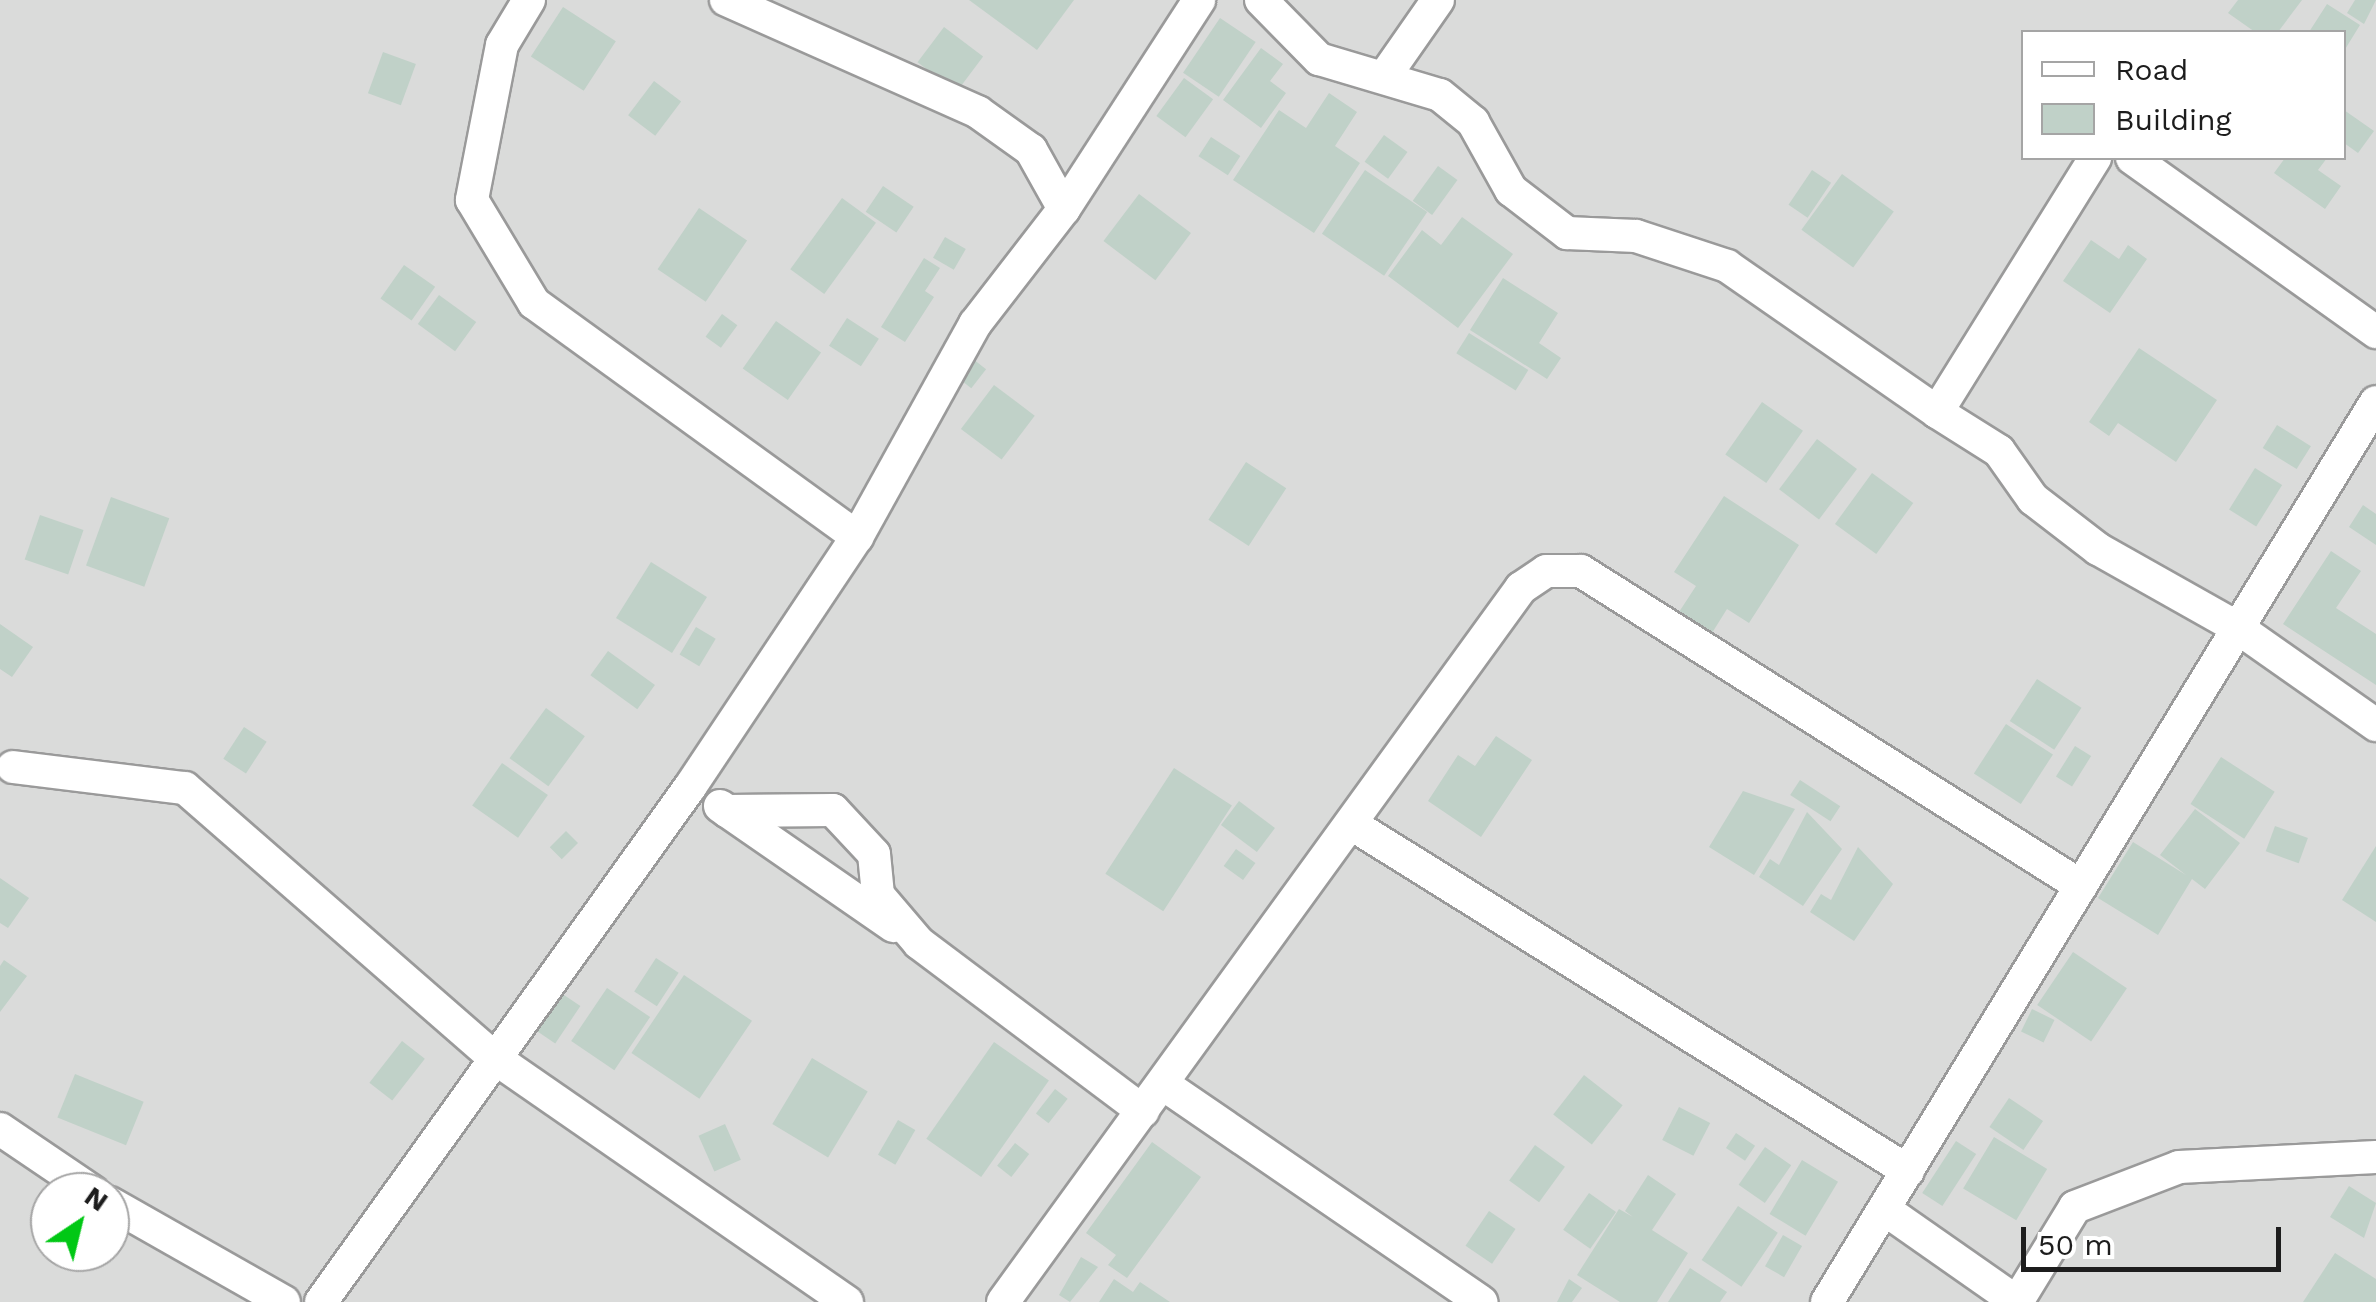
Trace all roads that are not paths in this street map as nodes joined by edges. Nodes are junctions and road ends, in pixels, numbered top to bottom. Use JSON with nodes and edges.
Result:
{"nodes":[{"id":1,"x":530,"y":0,"type":"edge"},
{"id":2,"x":726,"y":0,"type":"edge"},
{"id":3,"x":1199,"y":0,"type":"edge"},
{"id":4,"x":1261,"y":0,"type":"edge"},
{"id":5,"x":1438,"y":0,"type":"edge"},
{"id":6,"x":1387,"y":74,"type":"junction"},
{"id":7,"x":2094,"y":160,"type":"edge"},
{"id":8,"x":2135,"y":160,"type":"edge"},
{"id":9,"x":1064,"y":209,"type":"junction"},
{"id":10,"x":2376,"y":332,"type":"edge"},
{"id":11,"x":2376,"y":402,"type":"edge"},
{"id":12,"x":1936,"y":412,"type":"junction"},
{"id":13,"x":857,"y":536,"type":"junction"},
{"id":14,"x":2238,"y":628,"type":"junction"},
{"id":15,"x":2376,"y":725,"type":"edge"},
{"id":16,"x":4,"y":772,"type":"edge"},
{"id":17,"x":690,"y":788,"type":"junction"},
{"id":18,"x":727,"y":810,"type":"junction"},
{"id":19,"x":1354,"y":825,"type":"junction"},
{"id":20,"x":2081,"y":886,"type":"junction"},
{"id":21,"x":918,"y":943,"type":"junction"},
{"id":22,"x":496,"y":1059,"type":"junction"},
{"id":23,"x":1162,"y":1084,"type":"junction"},
{"id":24,"x":1143,"y":1111,"type":"junction"},
{"id":25,"x":0,"y":1128,"type":"edge"},
{"id":26,"x":2376,"y":1157,"type":"edge"},
{"id":27,"x":1908,"y":1170,"type":"junction"},
{"id":28,"x":64,"y":1172,"type":"edge"},
{"id":29,"x":1884,"y":1210,"type":"junction"},
{"id":30,"x":130,"y":1214,"type":"edge"},
{"id":31,"x":284,"y":1302,"type":"edge"},
{"id":32,"x":321,"y":1302,"type":"edge"},
{"id":33,"x":847,"y":1302,"type":"edge"},
{"id":34,"x":1003,"y":1302,"type":"edge"},
{"id":35,"x":1481,"y":1302,"type":"edge"},
{"id":36,"x":1827,"y":1302,"type":"edge"}],
"edges":[{"from":1,"to":13,"type":"street"},
{"from":2,"to":9,"type":"street"},
{"from":3,"to":9,"type":"street"},
{"from":4,"to":6,"type":"street"},
{"from":5,"to":6,"type":"street"},
{"from":6,"to":12,"type":"street"},
{"from":7,"to":12,"type":"street"},
{"from":8,"to":10,"type":"street"},
{"from":9,"to":13,"type":"street"},
{"from":11,"to":14,"type":"street"},
{"from":12,"to":14,"type":"street"},
{"from":13,"to":17,"type":"street"},
{"from":14,"to":15,"type":"street"},
{"from":14,"to":20,"type":"street"},
{"from":16,"to":22,"type":"street"},
{"from":17,"to":18,"type":"street"},
{"from":17,"to":22,"type":"street"},
{"from":18,"to":21,"type":"street"},
{"from":18,"to":21,"type":"street"},
{"from":19,"to":20,"type":"street"},
{"from":19,"to":23,"type":"street"},
{"from":19,"to":27,"type":"street"},
{"from":20,"to":27,"type":"street"},
{"from":21,"to":24,"type":"street"},
{"from":22,"to":32,"type":"street"},
{"from":22,"to":33,"type":"street"},
{"from":23,"to":24,"type":"street"},
{"from":23,"to":35,"type":"street"},
{"from":24,"to":34,"type":"street"},
{"from":25,"to":28,"type":"street"},
{"from":26,"to":29,"type":"street"},
{"from":27,"to":29,"type":"street"},
{"from":29,"to":36,"type":"street"},
{"from":30,"to":31,"type":"street"}]}
